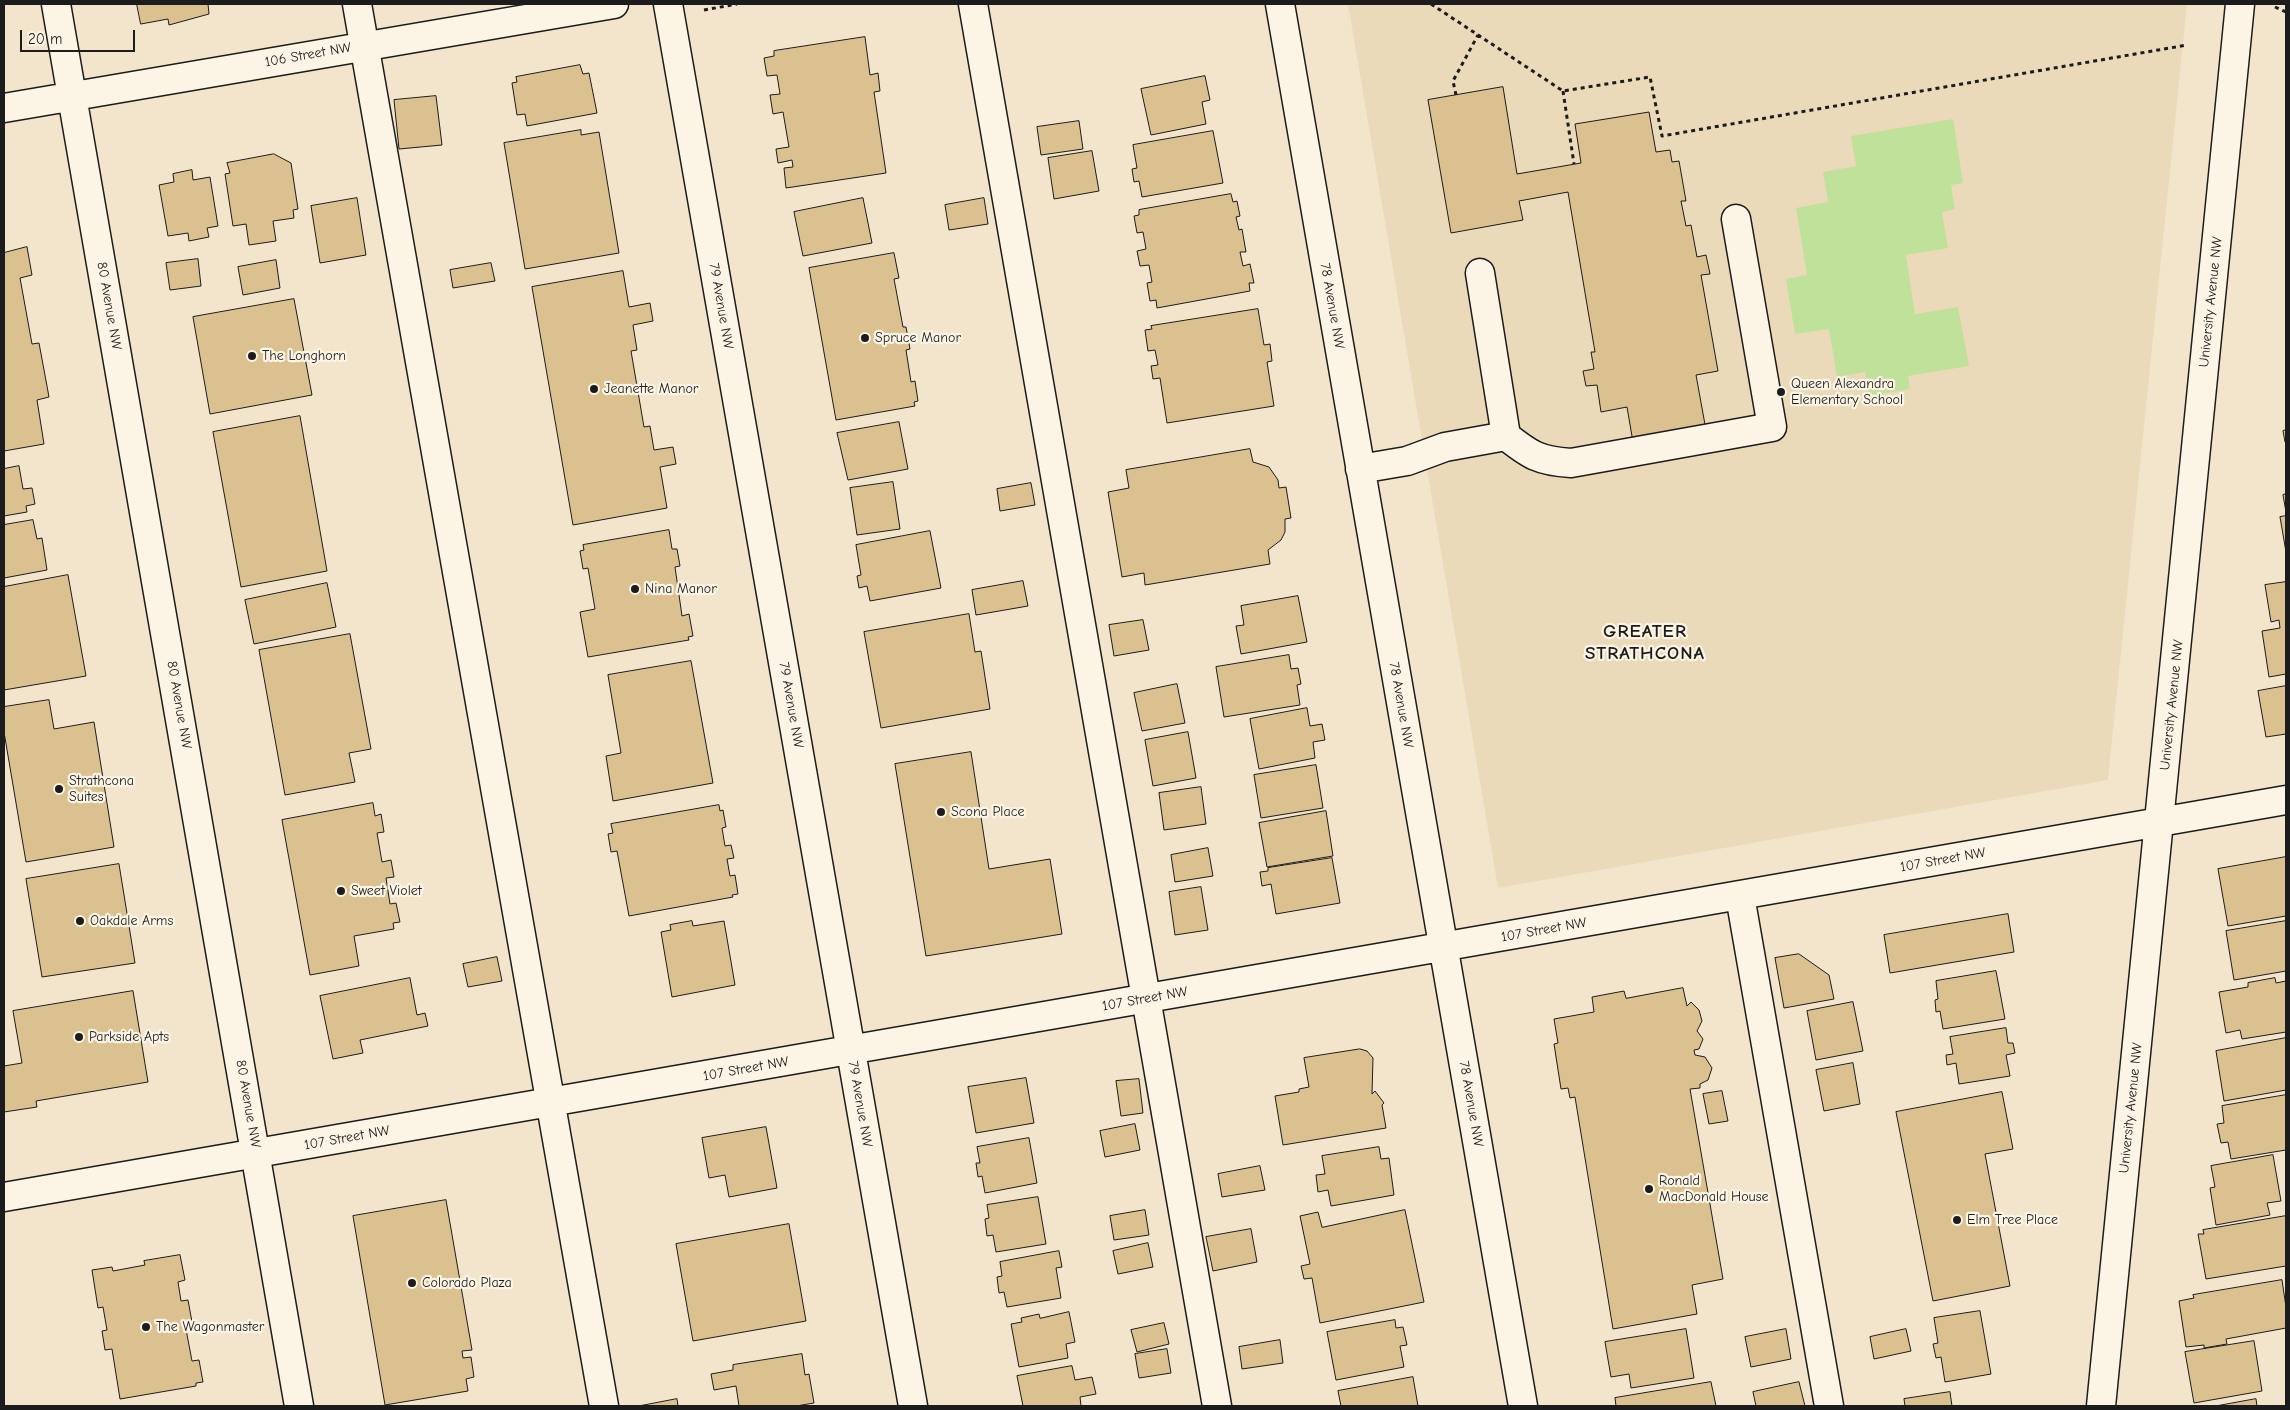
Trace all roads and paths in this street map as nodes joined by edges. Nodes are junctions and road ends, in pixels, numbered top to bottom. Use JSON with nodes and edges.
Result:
{"nodes":[{"id":1,"x":56,"y":4,"type":"edge"},
{"id":2,"x":357,"y":4,"type":"edge"},
{"id":3,"x":614,"y":4,"type":"edge"},
{"id":4,"x":668,"y":4,"type":"edge"},
{"id":5,"x":973,"y":4,"type":"edge"},
{"id":6,"x":1280,"y":4,"type":"edge"},
{"id":7,"x":1431,"y":4,"type":"edge"},
{"id":8,"x":2240,"y":4,"type":"edge"},
{"id":9,"x":2267,"y":4,"type":"edge"},
{"id":10,"x":2286,"y":12,"type":"edge"},
{"id":11,"x":1478,"y":35,"type":"junction"},
{"id":12,"x":365,"y":45,"type":"junction"},
{"id":13,"x":2187,"y":45,"type":"dead end"},
{"id":14,"x":1563,"y":91,"type":"junction"},
{"id":15,"x":1456,"y":95,"type":"dead end"},
{"id":16,"x":72,"y":96,"type":"junction"},
{"id":17,"x":4,"y":108,"type":"edge"},
{"id":18,"x":1574,"y":164,"type":"dead end"},
{"id":19,"x":1736,"y":219,"type":"dead end"},
{"id":20,"x":1480,"y":273,"type":"dead end"},
{"id":21,"x":1506,"y":436,"type":"junction"},
{"id":22,"x":1360,"y":469,"type":"junction"},
{"id":23,"x":2286,"y":800,"type":"edge"},
{"id":24,"x":2160,"y":823,"type":"junction"},
{"id":25,"x":1740,"y":896,"type":"junction"},
{"id":26,"x":1444,"y":948,"type":"junction"},
{"id":27,"x":1146,"y":999,"type":"junction"},
{"id":28,"x":851,"y":1050,"type":"junction"},
{"id":29,"x":552,"y":1103,"type":"junction"},
{"id":30,"x":257,"y":1154,"type":"junction"},
{"id":31,"x":4,"y":1197,"type":"edge"},
{"id":32,"x":299,"y":1406,"type":"edge"},
{"id":33,"x":604,"y":1406,"type":"edge"},
{"id":34,"x":914,"y":1406,"type":"edge"},
{"id":35,"x":1217,"y":1406,"type":"edge"},
{"id":36,"x":1523,"y":1406,"type":"edge"},
{"id":37,"x":1829,"y":1406,"type":"edge"},
{"id":38,"x":2101,"y":1406,"type":"edge"}],
"edges":[{"from":1,"to":16,"type":"street","name":"80 Avenue NW"},
{"from":2,"to":12,"type":"street"},
{"from":3,"to":12,"type":"street","name":"106 Street NW"},
{"from":4,"to":28,"type":"street","name":"79 Avenue NW"},
{"from":5,"to":27,"type":"street"},
{"from":6,"to":22,"type":"street","name":"78 Avenue NW"},
{"from":7,"to":11,"type":"path"},
{"from":8,"to":24,"type":"street","name":"University Avenue NW"},
{"from":9,"to":10,"type":"path"},
{"from":11,"to":14,"type":"path"},
{"from":11,"to":15,"type":"path"},
{"from":12,"to":16,"type":"street","name":"106 Street NW"},
{"from":12,"to":29,"type":"street"},
{"from":13,"to":14,"type":"path"},
{"from":14,"to":18,"type":"path"},
{"from":16,"to":17,"type":"street","name":"106 Street NW"},
{"from":16,"to":30,"type":"street","name":"80 Avenue NW"},
{"from":19,"to":21,"type":"street"},
{"from":20,"to":21,"type":"street"},
{"from":21,"to":22,"type":"street"},
{"from":22,"to":26,"type":"street","name":"78 Avenue NW"},
{"from":23,"to":24,"type":"street","name":"107 Street NW"},
{"from":24,"to":25,"type":"street","name":"107 Street NW"},
{"from":24,"to":38,"type":"street","name":"University Avenue NW"},
{"from":25,"to":26,"type":"street","name":"107 Street NW"},
{"from":25,"to":37,"type":"street"},
{"from":26,"to":27,"type":"street","name":"107 Street NW"},
{"from":26,"to":36,"type":"street","name":"78 Avenue NW"},
{"from":27,"to":28,"type":"street","name":"107 Street NW"},
{"from":27,"to":35,"type":"street"},
{"from":28,"to":29,"type":"street","name":"107 Street NW"},
{"from":28,"to":34,"type":"street","name":"79 Avenue NW"},
{"from":29,"to":30,"type":"street","name":"107 Street NW"},
{"from":29,"to":33,"type":"street"},
{"from":30,"to":31,"type":"street","name":"107 Street NW"},
{"from":30,"to":32,"type":"street","name":"80 Avenue NW"}]}
